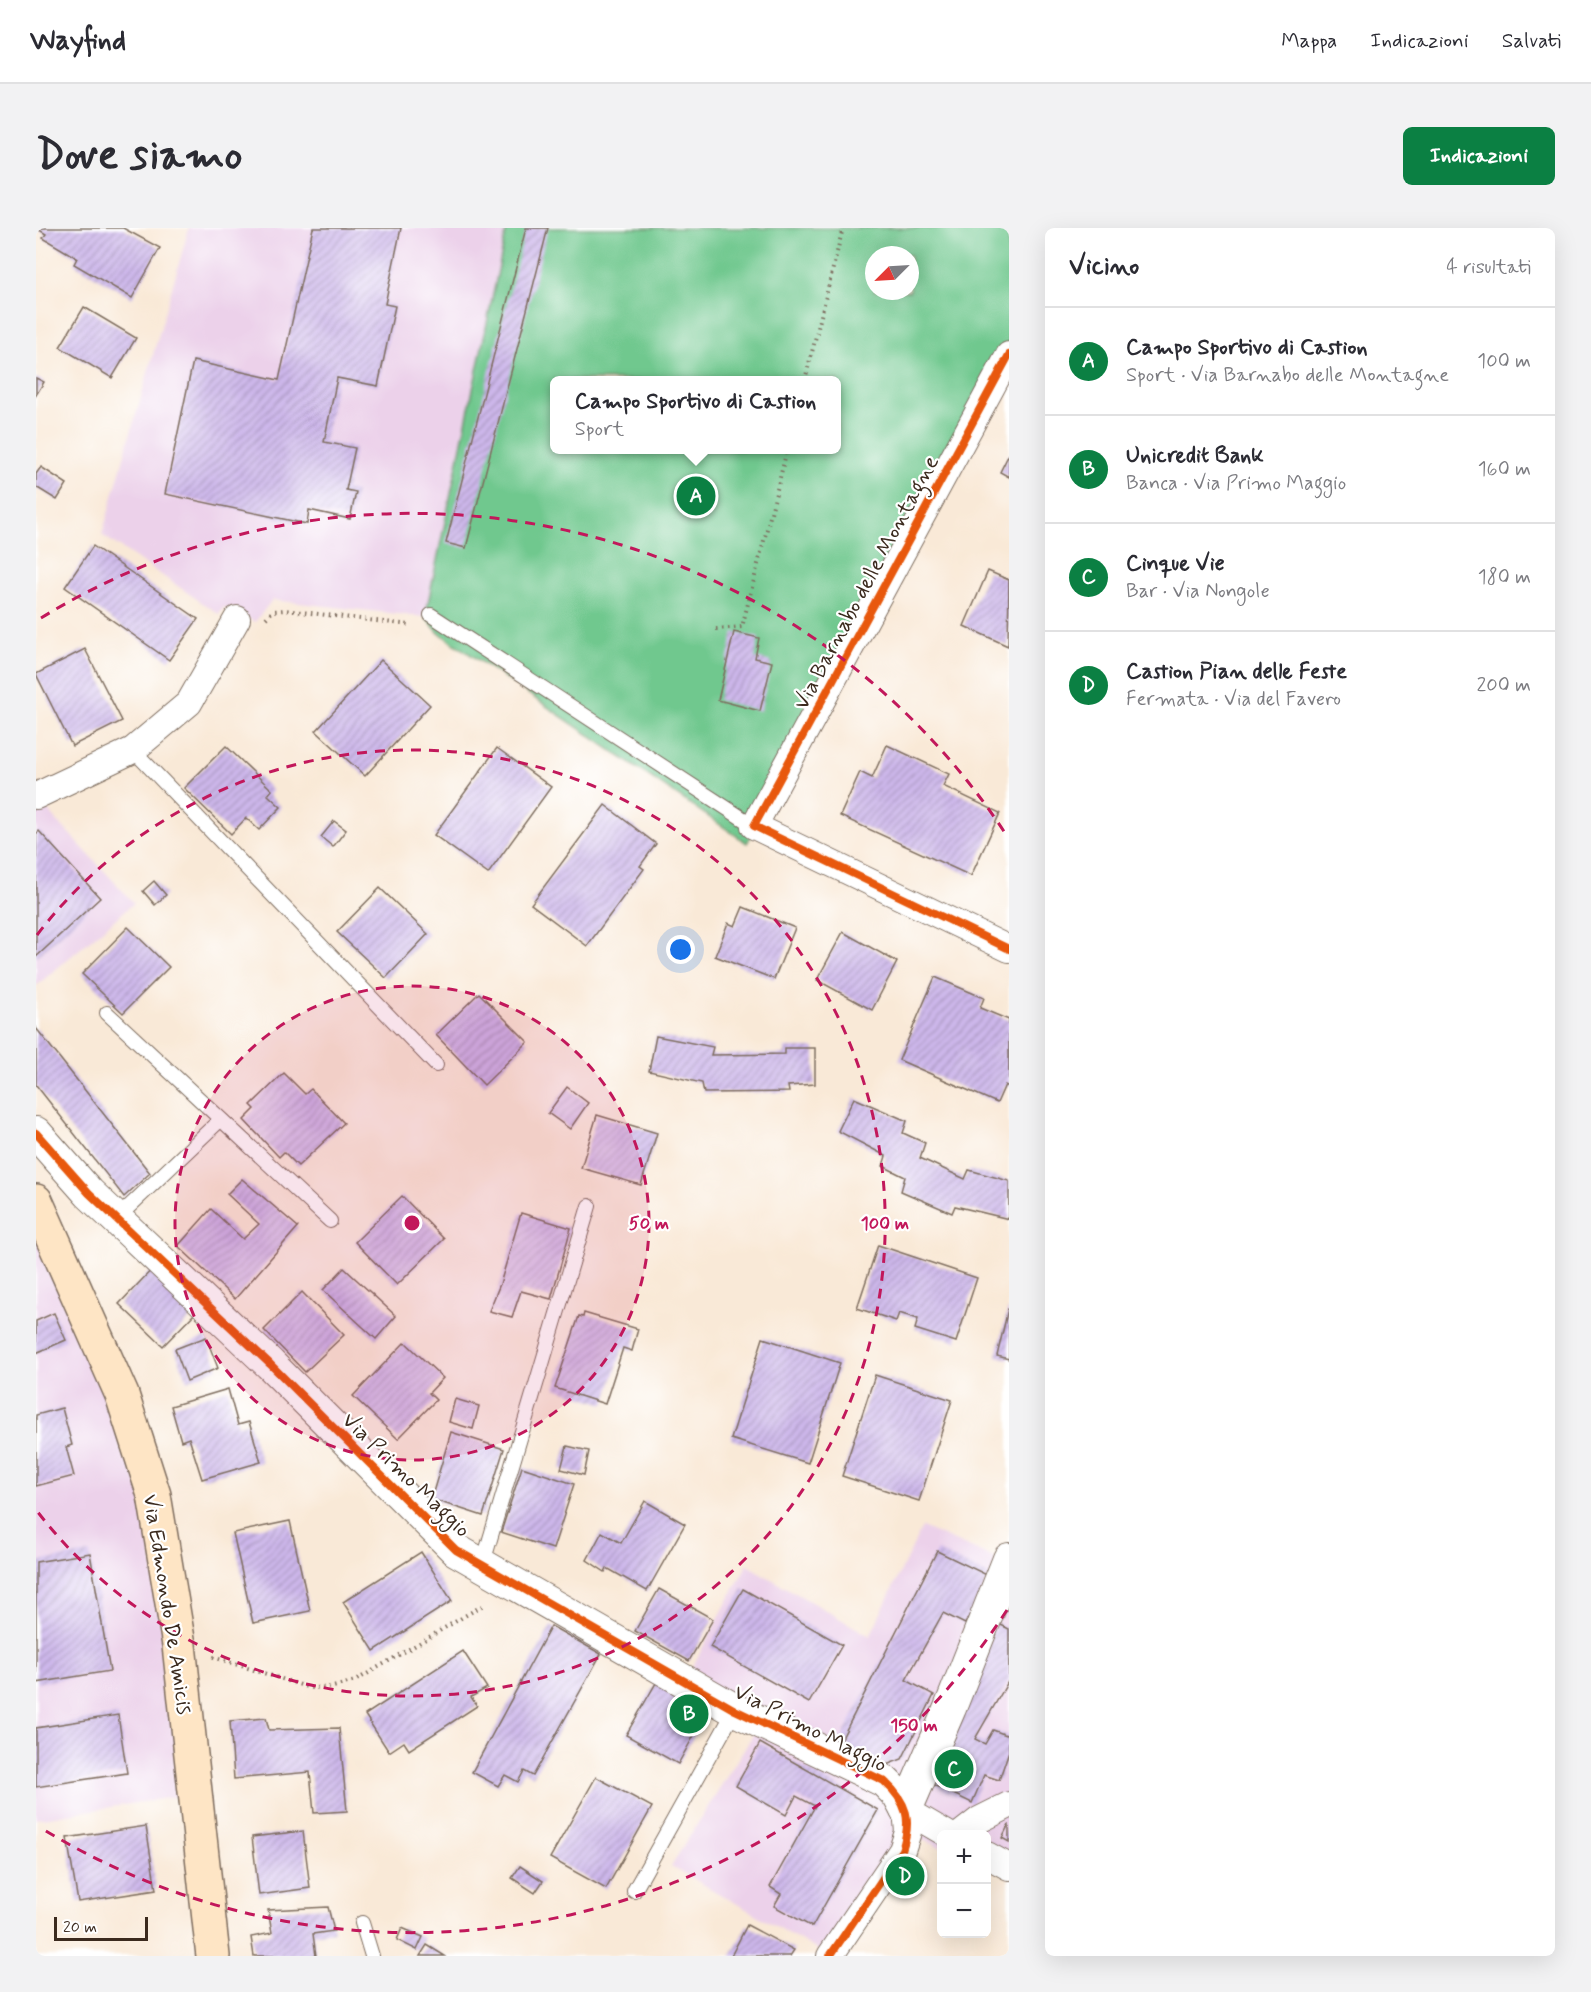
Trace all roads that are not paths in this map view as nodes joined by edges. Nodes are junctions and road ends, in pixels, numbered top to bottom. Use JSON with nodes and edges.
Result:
{"nodes":[{"id":1,"x":1009,"y":355,"type":"edge"},
{"id":2,"x":431,"y":615,"type":"road end"},
{"id":3,"x":237,"y":619,"type":"road end"},
{"id":4,"x":133,"y":750,"type":"junction"},
{"id":5,"x":36,"y":796,"type":"edge"},
{"id":6,"x":754,"y":826,"type":"junction"},
{"id":7,"x":1009,"y":949,"type":"edge"},
{"id":8,"x":107,"y":1013,"type":"dead end"},
{"id":9,"x":436,"y":1065,"type":"dead end"},
{"id":10,"x":220,"y":1120,"type":"junction"},
{"id":11,"x":36,"y":1134,"type":"edge"},
{"id":12,"x":36,"y":1201,"type":"edge"},
{"id":13,"x":589,"y":1206,"type":"dead end"},
{"id":14,"x":116,"y":1218,"type":"junction"},
{"id":15,"x":330,"y":1221,"type":"dead end"},
{"id":16,"x":1009,"y":1559,"type":"edge"},
{"id":17,"x":482,"y":1566,"type":"junction"},
{"id":18,"x":735,"y":1710,"type":"junction"},
{"id":19,"x":1009,"y":1805,"type":"edge"},
{"id":20,"x":906,"y":1810,"type":"junction"},
{"id":21,"x":940,"y":1830,"type":"edge"},
{"id":22,"x":966,"y":1830,"type":"edge"},
{"id":23,"x":991,"y":1858,"type":"edge"},
{"id":24,"x":1009,"y":1867,"type":"edge"},
{"id":25,"x":634,"y":1891,"type":"dead end"},
{"id":26,"x":362,"y":1923,"type":"dead end"},
{"id":27,"x":213,"y":1956,"type":"edge"},
{"id":28,"x":372,"y":1956,"type":"edge"},
{"id":29,"x":830,"y":1956,"type":"edge"}],
"edges":[{"from":1,"to":6,"type":"street","name":"Via Barnabo delle Montagne"},
{"from":2,"to":6,"type":"lane"},
{"from":3,"to":4,"type":"street"},
{"from":4,"to":5,"type":"street"},
{"from":4,"to":9,"type":"lane"},
{"from":6,"to":7,"type":"street"},
{"from":8,"to":10,"type":"lane"},
{"from":10,"to":14,"type":"lane"},
{"from":10,"to":15,"type":"lane"},
{"from":11,"to":14,"type":"street","name":"Via Primo Maggio"},
{"from":12,"to":27,"type":"main road","name":"Via Edmondo De Amicis"},
{"from":13,"to":17,"type":"lane"},
{"from":14,"to":17,"type":"street","name":"Via Primo Maggio"},
{"from":16,"to":20,"type":"street"},
{"from":17,"to":18,"type":"street","name":"Via Primo Maggio"},
{"from":18,"to":20,"type":"street","name":"Via Primo Maggio"},
{"from":18,"to":25,"type":"lane"},
{"from":19,"to":22,"type":"street"},
{"from":20,"to":21,"type":"street"},
{"from":20,"to":29,"type":"street"},
{"from":23,"to":24,"type":"street"},
{"from":26,"to":28,"type":"lane"}]}
